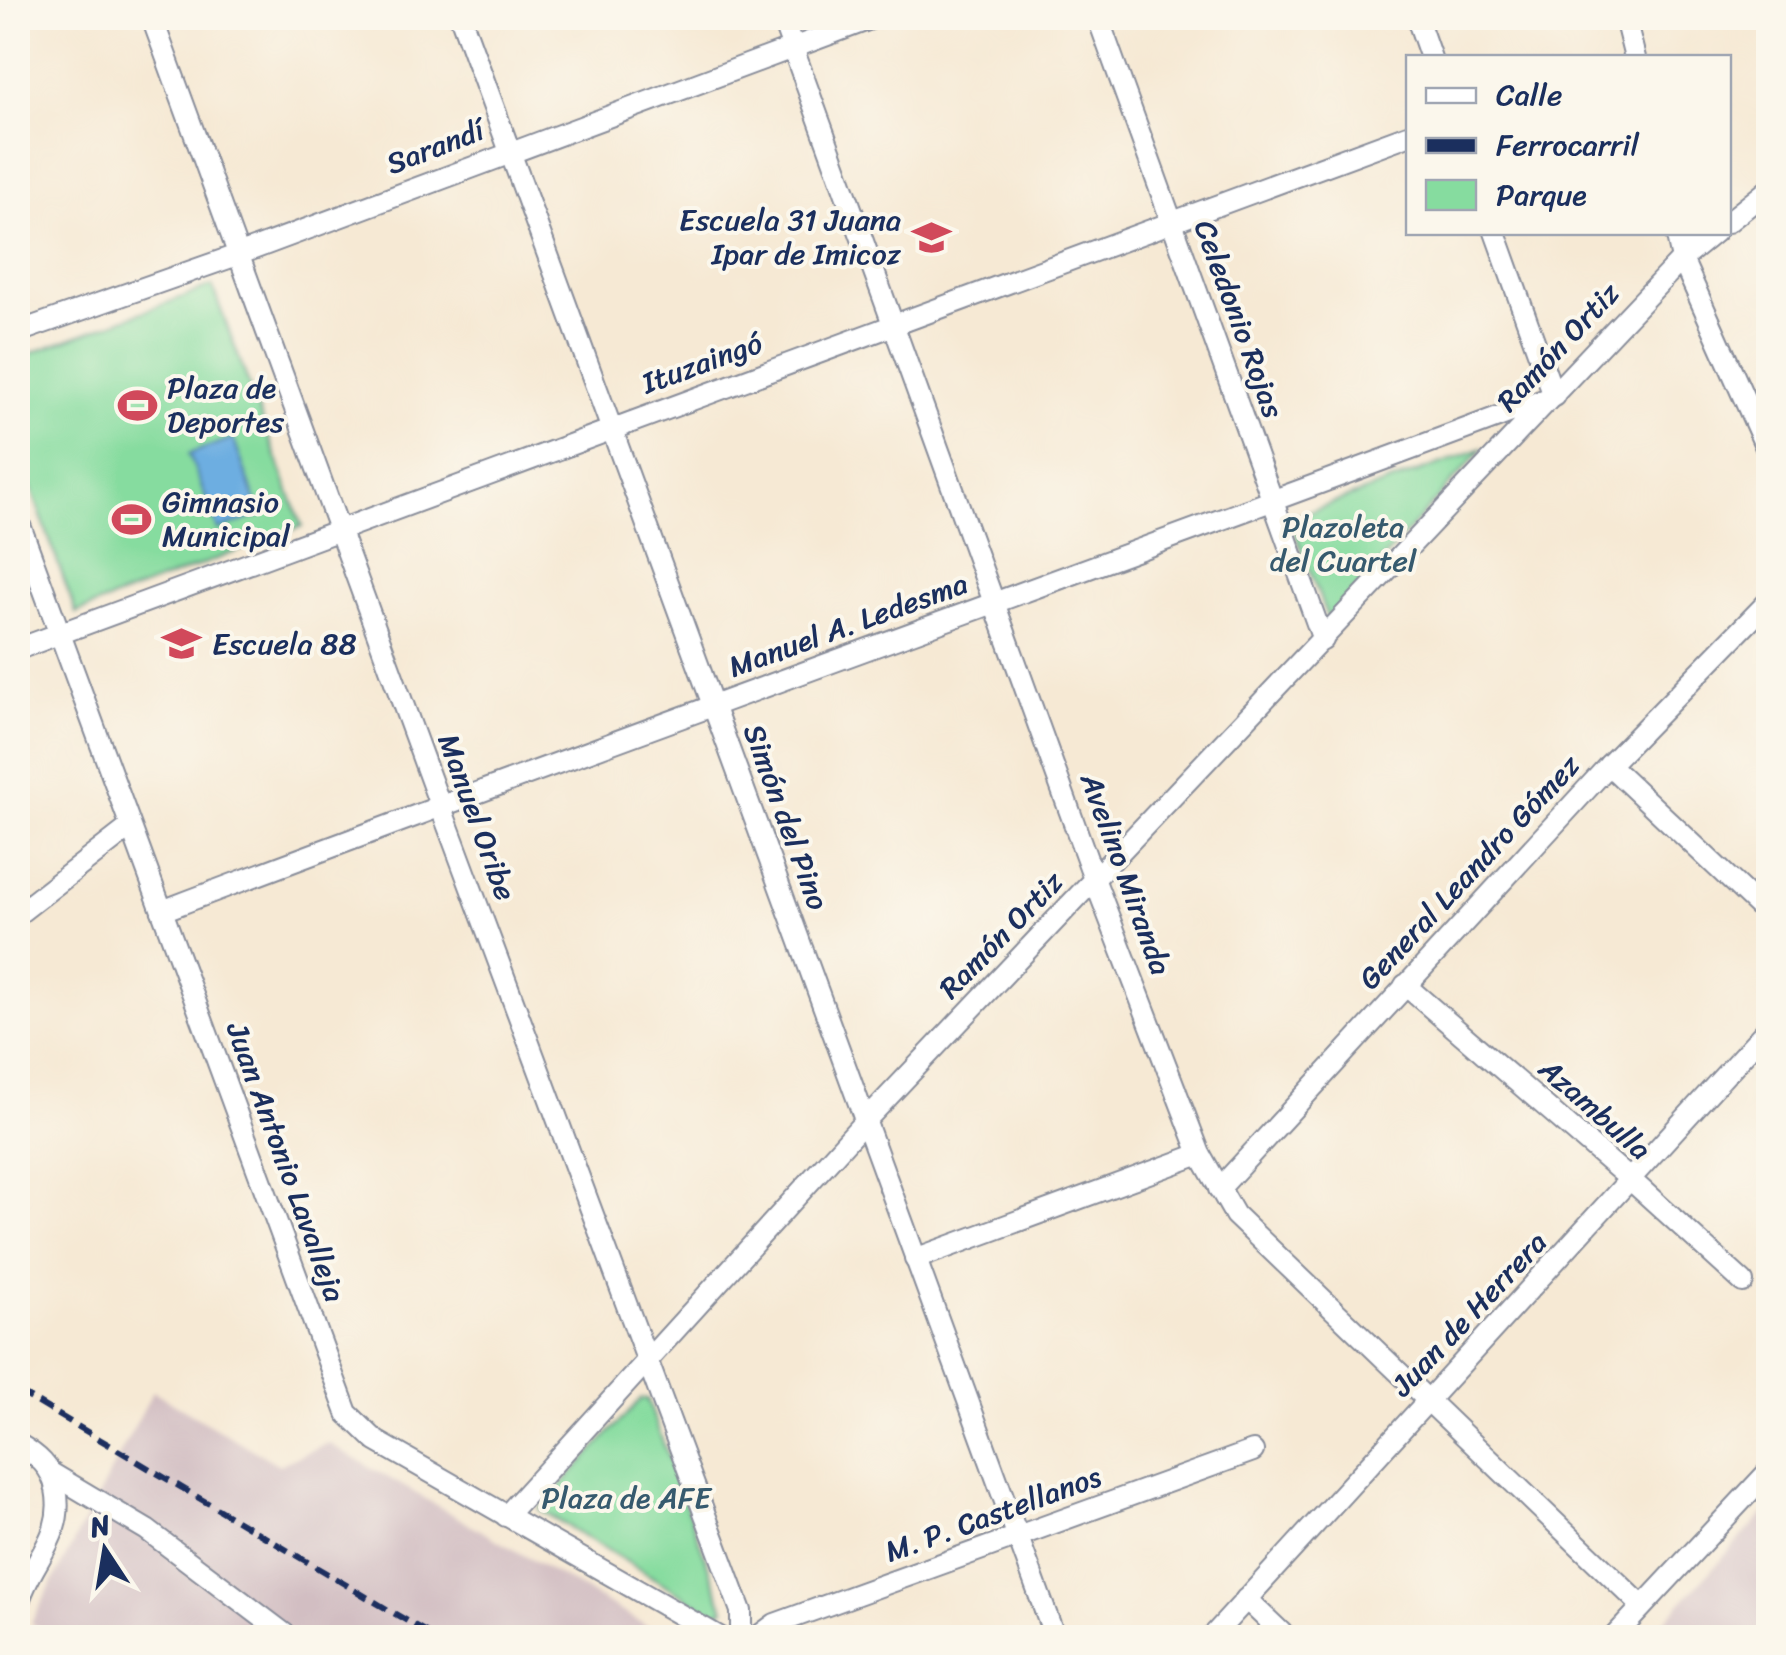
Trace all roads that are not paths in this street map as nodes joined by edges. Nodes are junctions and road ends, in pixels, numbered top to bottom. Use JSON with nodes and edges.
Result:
{"nodes":[{"id":1,"x":152,"y":18,"type":"edge"},
{"id":2,"x":461,"y":18,"type":"edge"},
{"id":3,"x":782,"y":18,"type":"edge"},
{"id":4,"x":873,"y":18,"type":"edge"},
{"id":5,"x":1098,"y":18,"type":"edge"},
{"id":6,"x":1417,"y":18,"type":"edge"},
{"id":7,"x":1625,"y":18,"type":"edge"},
{"id":8,"x":793,"y":46,"type":"junction"},
{"id":9,"x":1634,"y":53,"type":"edge"},
{"id":10,"x":1430,"y":55,"type":"edge"},
{"id":11,"x":1406,"y":136,"type":"edge"},
{"id":12,"x":510,"y":150,"type":"junction"},
{"id":13,"x":1768,"y":190,"type":"edge"},
{"id":14,"x":1731,"y":220,"type":"edge"},
{"id":15,"x":1172,"y":222,"type":"junction"},
{"id":16,"x":1496,"y":235,"type":"edge"},
{"id":17,"x":1677,"y":235,"type":"edge"},
{"id":18,"x":1711,"y":235,"type":"edge"},
{"id":19,"x":240,"y":254,"type":"junction"},
{"id":20,"x":1682,"y":259,"type":"junction"},
{"id":21,"x":896,"y":324,"type":"junction"},
{"id":22,"x":18,"y":332,"type":"edge"},
{"id":23,"x":1554,"y":396,"type":"junction"},
{"id":24,"x":613,"y":428,"type":"junction"},
{"id":25,"x":1768,"y":452,"type":"edge"},
{"id":26,"x":1273,"y":502,"type":"junction"},
{"id":27,"x":18,"y":520,"type":"edge"},
{"id":28,"x":341,"y":531,"type":"junction"},
{"id":29,"x":1768,"y":602,"type":"edge"},
{"id":30,"x":996,"y":604,"type":"junction"},
{"id":31,"x":59,"y":634,"type":"junction"},
{"id":32,"x":1324,"y":640,"type":"junction"},
{"id":33,"x":18,"y":649,"type":"edge"},
{"id":34,"x":713,"y":706,"type":"junction"},
{"id":35,"x":1608,"y":766,"type":"junction"},
{"id":36,"x":440,"y":806,"type":"junction"},
{"id":37,"x":130,"y":826,"type":"junction"},
{"id":38,"x":1095,"y":881,"type":"junction"},
{"id":39,"x":162,"y":911,"type":"junction"},
{"id":40,"x":18,"y":914,"type":"edge"},
{"id":41,"x":1768,"y":916,"type":"edge"},
{"id":42,"x":1406,"y":986,"type":"junction"},
{"id":43,"x":1768,"y":1028,"type":"edge"},
{"id":44,"x":865,"y":1120,"type":"junction"},
{"id":45,"x":1200,"y":1154,"type":"junction"},
{"id":46,"x":1632,"y":1180,"type":"junction"},
{"id":47,"x":1220,"y":1190,"type":"junction"},
{"id":48,"x":915,"y":1259,"type":"junction"},
{"id":49,"x":1743,"y":1282,"type":"dead end"},
{"id":50,"x":646,"y":1362,"type":"junction"},
{"id":51,"x":1429,"y":1401,"type":"junction"},
{"id":52,"x":18,"y":1444,"type":"edge"},
{"id":53,"x":1253,"y":1451,"type":"dead end"},
{"id":54,"x":1768,"y":1472,"type":"edge"},
{"id":55,"x":54,"y":1474,"type":"junction"},
{"id":56,"x":506,"y":1516,"type":"junction"},
{"id":57,"x":1018,"y":1538,"type":"junction"},
{"id":58,"x":1246,"y":1599,"type":"junction"},
{"id":59,"x":18,"y":1605,"type":"edge"},
{"id":60,"x":1642,"y":1606,"type":"junction"},
{"id":61,"x":290,"y":1638,"type":"edge"},
{"id":62,"x":721,"y":1638,"type":"edge"},
{"id":63,"x":741,"y":1638,"type":"edge"},
{"id":64,"x":756,"y":1638,"type":"edge"},
{"id":65,"x":1055,"y":1638,"type":"edge"},
{"id":66,"x":1211,"y":1638,"type":"edge"},
{"id":67,"x":1287,"y":1638,"type":"edge"},
{"id":68,"x":1613,"y":1638,"type":"edge"}],
"edges":[{"from":1,"to":19,"type":"street","name":"Manuel Oribe"},
{"from":2,"to":12,"type":"street","name":"Simón del Pino"},
{"from":3,"to":8,"type":"street","name":"Avelino Miranda"},
{"from":4,"to":8,"type":"street","name":"Sarandí"},
{"from":5,"to":15,"type":"street","name":"Celedonio Rojas"},
{"from":6,"to":10,"type":"street"},
{"from":7,"to":9,"type":"street"},
{"from":8,"to":12,"type":"street","name":"Sarandí"},
{"from":8,"to":21,"type":"street","name":"Avelino Miranda"},
{"from":11,"to":15,"type":"street","name":"Ituzaingó"},
{"from":12,"to":19,"type":"street","name":"Sarandí"},
{"from":12,"to":24,"type":"street","name":"Simón del Pino"},
{"from":13,"to":14,"type":"street"},
{"from":15,"to":21,"type":"street","name":"Ituzaingó"},
{"from":15,"to":26,"type":"street","name":"Celedonio Rojas"},
{"from":16,"to":23,"type":"street"},
{"from":17,"to":20,"type":"street"},
{"from":18,"to":20,"type":"street","name":"Ramón Ortiz"},
{"from":19,"to":22,"type":"street","name":"Sarandí"},
{"from":19,"to":28,"type":"street","name":"Manuel Oribe"},
{"from":20,"to":23,"type":"street","name":"Ramón Ortiz"},
{"from":20,"to":25,"type":"street"},
{"from":21,"to":24,"type":"street","name":"Ituzaingó"},
{"from":21,"to":30,"type":"street","name":"Avelino Miranda"},
{"from":23,"to":26,"type":"street","name":"Manuel A. Ledesma"},
{"from":23,"to":32,"type":"street","name":"Ramón Ortiz"},
{"from":24,"to":28,"type":"street","name":"Ituzaingó"},
{"from":24,"to":34,"type":"street","name":"Simón del Pino"},
{"from":26,"to":30,"type":"street","name":"Manuel A. Ledesma"},
{"from":26,"to":32,"type":"street","name":"Celedonio Rojas"},
{"from":27,"to":31,"type":"street","name":"Juan Antonio Lavalleja"},
{"from":28,"to":31,"type":"street","name":"Ituzaingó"},
{"from":28,"to":36,"type":"street","name":"Manuel Oribe"},
{"from":29,"to":35,"type":"street","name":"General Leandro Gómez"},
{"from":30,"to":34,"type":"street","name":"Manuel A. Ledesma"},
{"from":30,"to":38,"type":"street","name":"Avelino Miranda"},
{"from":31,"to":33,"type":"street","name":"Ituzaingó"},
{"from":31,"to":37,"type":"street","name":"Juan Antonio Lavalleja"},
{"from":32,"to":38,"type":"street","name":"Ramón Ortiz"},
{"from":34,"to":36,"type":"street","name":"Manuel A. Ledesma"},
{"from":34,"to":44,"type":"street","name":"Simón del Pino"},
{"from":35,"to":41,"type":"street"},
{"from":35,"to":42,"type":"street","name":"General Leandro Gómez"},
{"from":36,"to":39,"type":"street","name":"Manuel A. Ledesma"},
{"from":36,"to":50,"type":"street","name":"Manuel Oribe"},
{"from":37,"to":39,"type":"street","name":"Juan Antonio Lavalleja"},
{"from":37,"to":40,"type":"street"},
{"from":38,"to":44,"type":"street","name":"Ramón Ortiz"},
{"from":38,"to":45,"type":"street","name":"Avelino Miranda"},
{"from":39,"to":56,"type":"street","name":"Juan Antonio Lavalleja"},
{"from":42,"to":46,"type":"street","name":"Azambulla"},
{"from":42,"to":47,"type":"street","name":"General Leandro Gómez"},
{"from":43,"to":46,"type":"street","name":"Juan de Herrera"},
{"from":44,"to":48,"type":"street","name":"Simón del Pino"},
{"from":44,"to":50,"type":"street","name":"Ramón Ortiz"},
{"from":45,"to":47,"type":"street","name":"Avelino Miranda"},
{"from":45,"to":48,"type":"street"},
{"from":46,"to":49,"type":"street","name":"Azambulla"},
{"from":46,"to":51,"type":"street","name":"Juan de Herrera"},
{"from":47,"to":51,"type":"street","name":"Avelino Miranda"},
{"from":48,"to":57,"type":"street","name":"Simón del Pino"},
{"from":50,"to":56,"type":"street","name":"Ramón Ortiz"},
{"from":50,"to":63,"type":"street","name":"Manuel Oribe"},
{"from":51,"to":58,"type":"street","name":"Juan de Herrera"},
{"from":51,"to":60,"type":"street","name":"Avelino Miranda"},
{"from":52,"to":55,"type":"street"},
{"from":53,"to":57,"type":"street","name":"M. P. Castellanos"},
{"from":54,"to":60,"type":"street"},
{"from":55,"to":59,"type":"street"},
{"from":55,"to":61,"type":"street"},
{"from":56,"to":62,"type":"street","name":"Juan Antonio Lavalleja"},
{"from":57,"to":64,"type":"street","name":"M. P. Castellanos"},
{"from":57,"to":65,"type":"street","name":"Simón del Pino"},
{"from":58,"to":66,"type":"street","name":"Juan de Herrera"},
{"from":58,"to":67,"type":"street"},
{"from":60,"to":68,"type":"street"}]}
